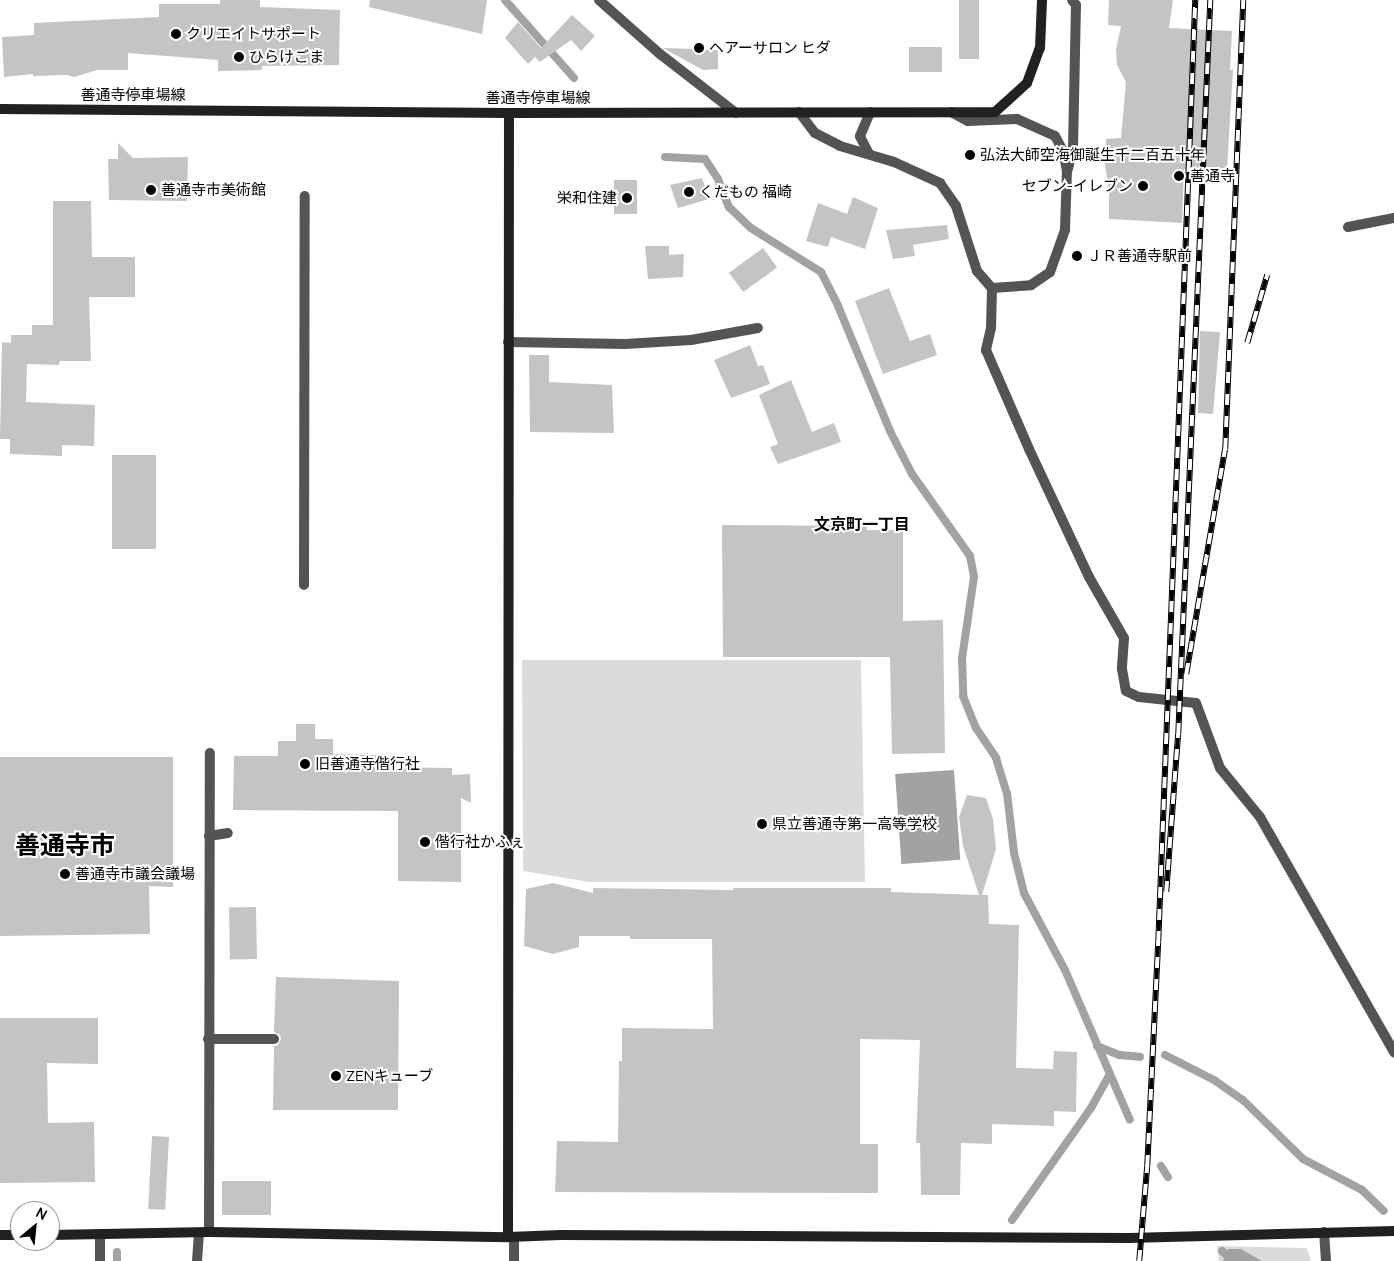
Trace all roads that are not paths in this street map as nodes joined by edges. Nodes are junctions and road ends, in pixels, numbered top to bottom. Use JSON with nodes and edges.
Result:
{"nodes":[{"id":1,"x":600,"y":0,"type":"edge"},
{"id":2,"x":1042,"y":0,"type":"edge"},
{"id":3,"x":1072,"y":0,"type":"edge"},
{"id":4,"x":0,"y":109,"type":"edge"},
{"id":5,"x":800,"y":112,"type":"junction"},
{"id":6,"x":870,"y":112,"type":"junction"},
{"id":7,"x":950,"y":112,"type":"junction"},
{"id":8,"x":509,"y":113,"type":"junction"},
{"id":9,"x":736,"y":113,"type":"junction"},
{"id":10,"x":869,"y":154,"type":"junction"},
{"id":11,"x":1067,"y":171,"type":"junction"},
{"id":12,"x":305,"y":196,"type":"dead end"},
{"id":13,"x":1394,"y":218,"type":"edge"},
{"id":14,"x":1348,"y":227,"type":"dead end"},
{"id":15,"x":992,"y":288,"type":"junction"},
{"id":16,"x":758,"y":328,"type":"dead end"},
{"id":17,"x":508,"y":342,"type":"junction"},
{"id":18,"x":304,"y":585,"type":"dead end"},
{"id":19,"x":210,"y":753,"type":"dead end"},
{"id":20,"x":228,"y":834,"type":"dead end"},
{"id":21,"x":209,"y":836,"type":"junction"},
{"id":22,"x":208,"y":1039,"type":"junction"},
{"id":23,"x":274,"y":1039,"type":"dead end"},
{"id":24,"x":1394,"y":1052,"type":"edge"},
{"id":25,"x":1394,"y":1231,"type":"edge"},
{"id":26,"x":1324,"y":1232,"type":"junction"},
{"id":27,"x":204,"y":1233,"type":"junction"},
{"id":28,"x":100,"y":1234,"type":"junction"},
{"id":29,"x":60,"y":1235,"type":"edge"},
{"id":30,"x":511,"y":1237,"type":"junction"},
{"id":31,"x":100,"y":1261,"type":"edge"},
{"id":32,"x":197,"y":1261,"type":"edge"},
{"id":33,"x":514,"y":1261,"type":"edge"},
{"id":34,"x":1326,"y":1261,"type":"edge"}],
"edges":[{"from":1,"to":9,"type":"street"},
{"from":2,"to":7,"type":"street","name":"善通寺停車場線"},
{"from":3,"to":11,"type":"street"},
{"from":4,"to":8,"type":"street","name":"善通寺停車場線"},
{"from":5,"to":6,"type":"street","name":"善通寺停車場線"},
{"from":5,"to":9,"type":"street","name":"善通寺停車場線"},
{"from":5,"to":10,"type":"street"},
{"from":6,"to":7,"type":"street","name":"善通寺停車場線"},
{"from":6,"to":10,"type":"street"},
{"from":7,"to":11,"type":"street"},
{"from":8,"to":9,"type":"street","name":"善通寺停車場線"},
{"from":8,"to":17,"type":"street"},
{"from":10,"to":15,"type":"street"},
{"from":11,"to":15,"type":"street"},
{"from":12,"to":18,"type":"street"},
{"from":13,"to":14,"type":"street"},
{"from":15,"to":24,"type":"street"},
{"from":16,"to":17,"type":"street"},
{"from":17,"to":30,"type":"street"},
{"from":19,"to":21,"type":"street"},
{"from":20,"to":21,"type":"street"},
{"from":21,"to":22,"type":"street"},
{"from":22,"to":23,"type":"street"},
{"from":22,"to":27,"type":"street"},
{"from":25,"to":26,"type":"street"},
{"from":26,"to":30,"type":"street"},
{"from":26,"to":34,"type":"street"},
{"from":27,"to":28,"type":"street"},
{"from":27,"to":30,"type":"street"},
{"from":27,"to":32,"type":"street"},
{"from":28,"to":29,"type":"street"},
{"from":28,"to":31,"type":"street"},
{"from":30,"to":33,"type":"street"}]}
